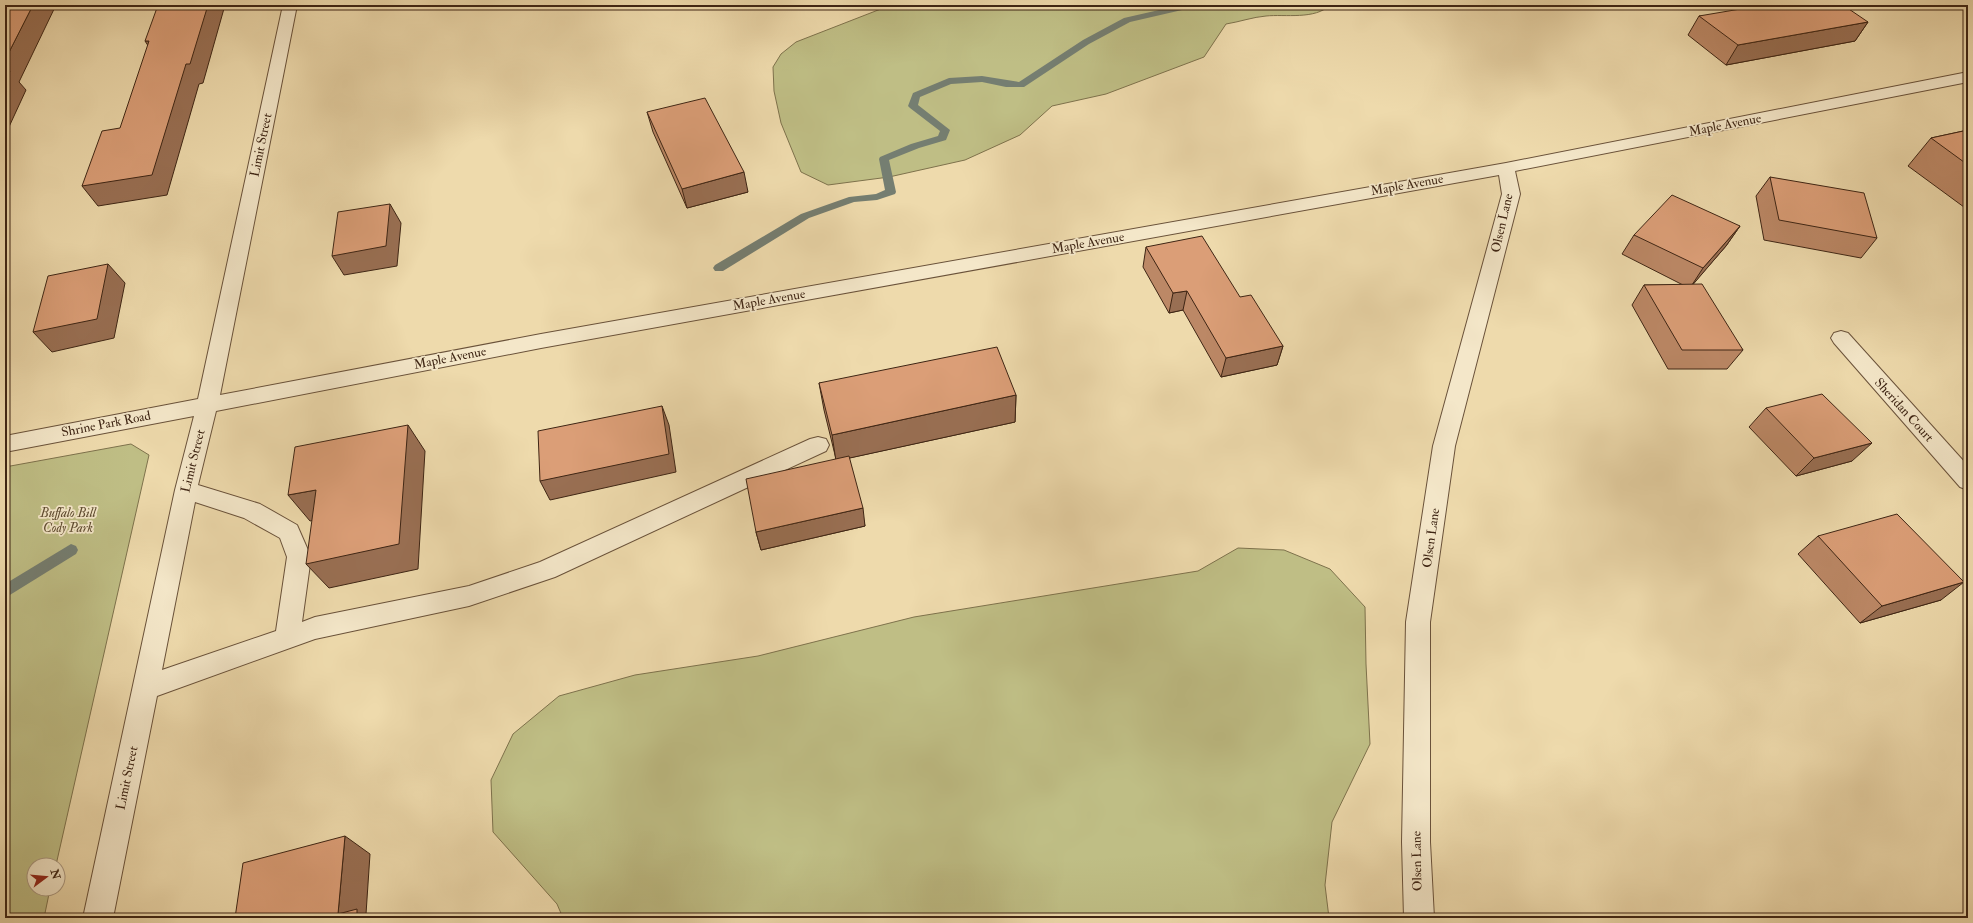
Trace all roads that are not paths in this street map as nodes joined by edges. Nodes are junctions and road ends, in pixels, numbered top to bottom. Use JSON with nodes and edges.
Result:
{"nodes":[{"id":1,"x":290,"y":5,"type":"edge"},
{"id":2,"x":1968,"y":77,"type":"edge"},
{"id":3,"x":1506,"y":168,"type":"junction"},
{"id":4,"x":1841,"y":338,"type":"dead end"},
{"id":5,"x":207,"y":405,"type":"junction"},
{"id":6,"x":5,"y":444,"type":"edge"},
{"id":7,"x":818,"y":446,"type":"dead end"},
{"id":8,"x":1968,"y":481,"type":"edge"},
{"id":9,"x":186,"y":490,"type":"junction"},
{"id":10,"x":287,"y":638,"type":"junction"},
{"id":11,"x":145,"y":688,"type":"junction"},
{"id":12,"x":98,"y":918,"type":"edge"},
{"id":13,"x":1419,"y":918,"type":"edge"}],
"edges":[{"from":1,"to":5,"type":"street","name":"Limit Street"},
{"from":2,"to":3,"type":"street","name":"Maple Avenue"},
{"from":3,"to":5,"type":"street","name":"Maple Avenue"},
{"from":3,"to":13,"type":"street","name":"Olsen Lane"},
{"from":4,"to":8,"type":"street","name":"Sheridan Court"},
{"from":5,"to":6,"type":"street","name":"Shrine Park Road"},
{"from":5,"to":9,"type":"street","name":"Limit Street"},
{"from":7,"to":10,"type":"street"},
{"from":9,"to":10,"type":"street"},
{"from":9,"to":11,"type":"street","name":"Limit Street"},
{"from":10,"to":11,"type":"street"},
{"from":11,"to":12,"type":"street","name":"Limit Street"}]}
